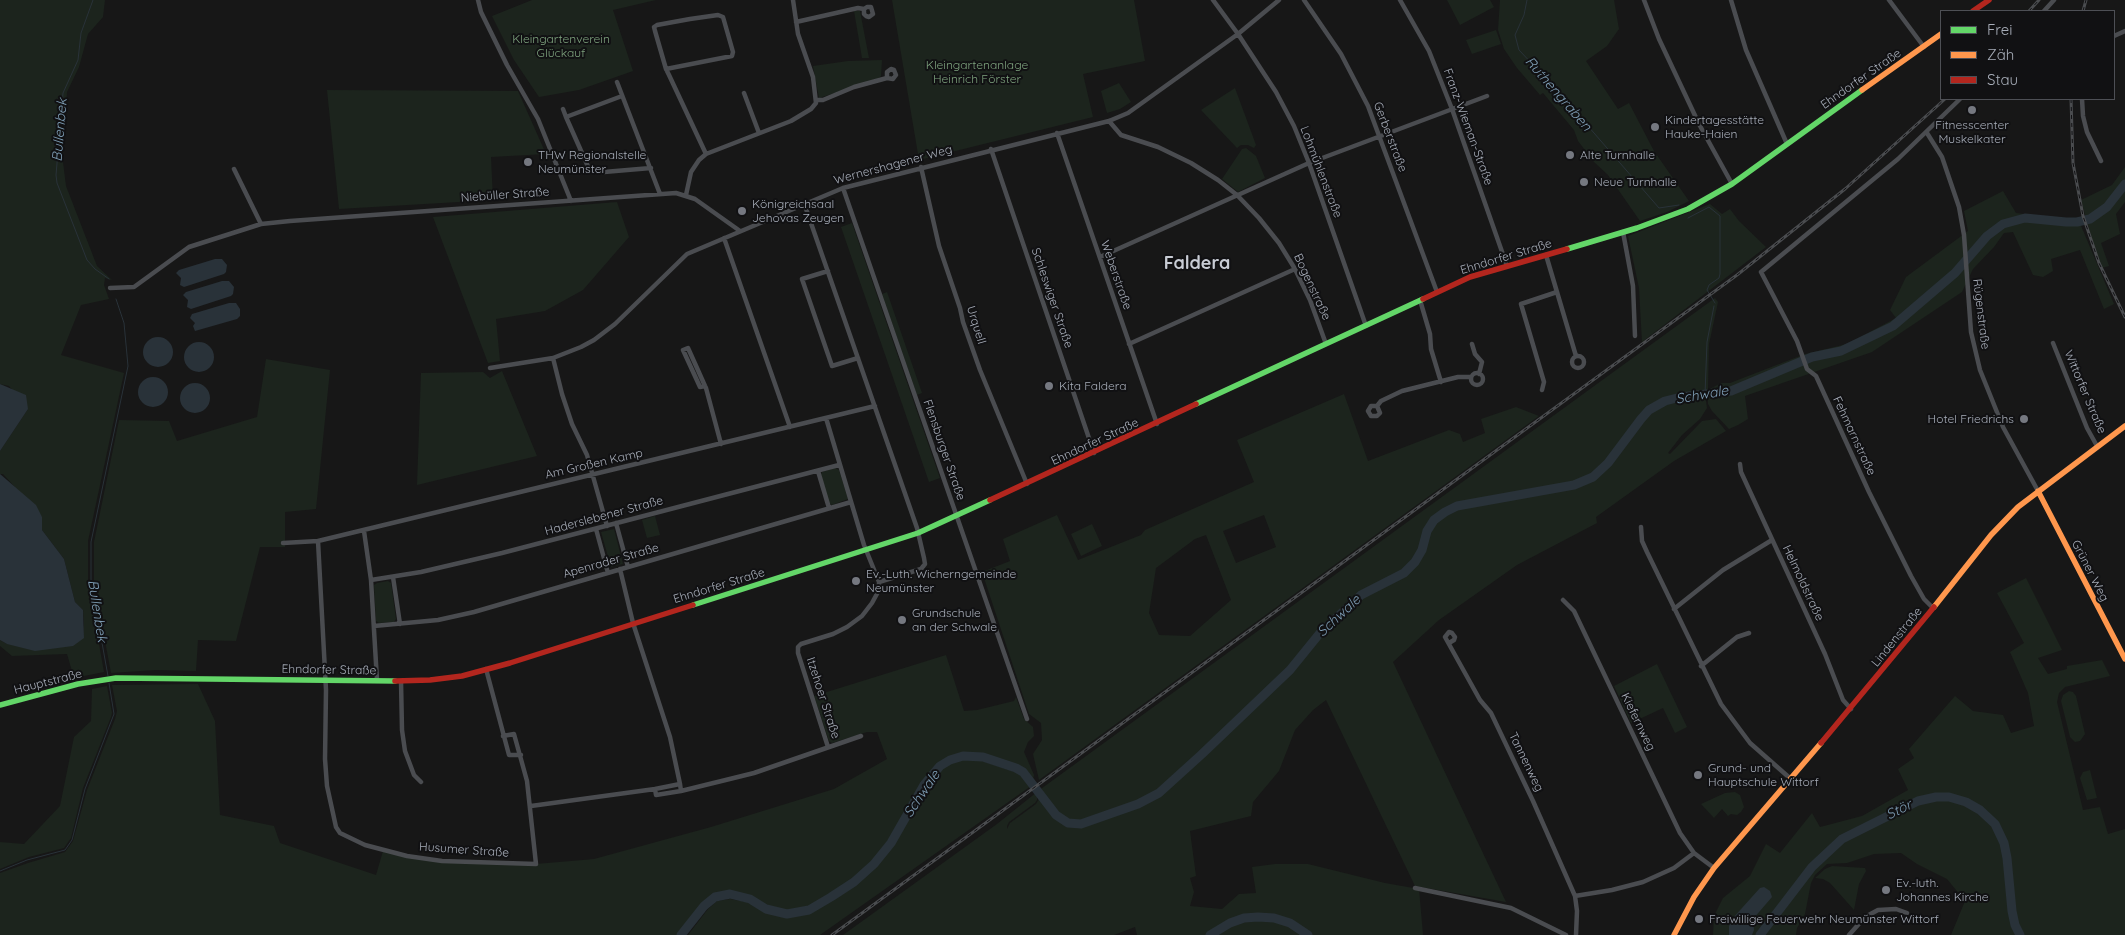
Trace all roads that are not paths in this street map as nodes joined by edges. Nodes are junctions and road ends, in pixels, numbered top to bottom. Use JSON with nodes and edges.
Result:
{"nodes":[{"id":1,"x":478,"y":0,"type":"edge"},
{"id":2,"x":793,"y":0,"type":"edge"},
{"id":3,"x":1213,"y":0,"type":"edge"},
{"id":4,"x":1279,"y":0,"type":"edge"},
{"id":5,"x":1304,"y":0,"type":"edge"},
{"id":6,"x":1400,"y":0,"type":"edge"},
{"id":7,"x":1644,"y":0,"type":"edge"},
{"id":8,"x":1731,"y":0,"type":"edge"},
{"id":9,"x":1889,"y":0,"type":"edge"},
{"id":10,"x":1988,"y":0,"type":"edge"},
{"id":11,"x":2054,"y":0,"type":"edge"},
{"id":12,"x":864,"y":9,"type":"dead end"},
{"id":13,"x":1974,"y":10,"type":"edge"},
{"id":14,"x":2045,"y":10,"type":"edge"},
{"id":15,"x":796,"y":22,"type":"junction"},
{"id":16,"x":1238,"y":34,"type":"junction"},
{"id":17,"x":1940,"y":35,"type":"edge"},
{"id":18,"x":1924,"y":47,"type":"junction"},
{"id":19,"x":666,"y":69,"type":"junction"},
{"id":20,"x":887,"y":78,"type":"dead end"},
{"id":21,"x":617,"y":82,"type":"dead end"},
{"id":22,"x":744,"y":93,"type":"dead end"},
{"id":23,"x":622,"y":96,"type":"junction"},
{"id":24,"x":1487,"y":96,"type":"dead end"},
{"id":25,"x":816,"y":100,"type":"junction"},
{"id":26,"x":1959,"y":100,"type":"edge"},
{"id":27,"x":2082,"y":100,"type":"edge"},
{"id":28,"x":563,"y":109,"type":"dead end"},
{"id":29,"x":1452,"y":109,"type":"junction"},
{"id":30,"x":566,"y":117,"type":"junction"},
{"id":31,"x":1108,"y":121,"type":"junction"},
{"id":32,"x":759,"y":133,"type":"junction"},
{"id":33,"x":1057,"y":133,"type":"junction"},
{"id":34,"x":1927,"y":133,"type":"junction"},
{"id":35,"x":1380,"y":136,"type":"junction"},
{"id":36,"x":1787,"y":144,"type":"junction"},
{"id":37,"x":991,"y":149,"type":"junction"},
{"id":38,"x":706,"y":154,"type":"junction"},
{"id":39,"x":2101,"y":160,"type":"dead end"},
{"id":40,"x":1309,"y":163,"type":"junction"},
{"id":41,"x":921,"y":167,"type":"junction"},
{"id":42,"x":651,"y":168,"type":"junction"},
{"id":43,"x":234,"y":169,"type":"dead end"},
{"id":44,"x":1732,"y":184,"type":"junction"},
{"id":45,"x":843,"y":188,"type":"junction"},
{"id":46,"x":660,"y":194,"type":"junction"},
{"id":47,"x":686,"y":195,"type":"junction"},
{"id":48,"x":1237,"y":195,"type":"junction"},
{"id":49,"x":571,"y":201,"type":"junction"},
{"id":50,"x":804,"y":203,"type":"junction"},
{"id":51,"x":261,"y":224,"type":"junction"},
{"id":52,"x":740,"y":231,"type":"junction"},
{"id":53,"x":1623,"y":232,"type":"junction"},
{"id":54,"x":724,"y":238,"type":"junction"},
{"id":55,"x":1546,"y":255,"type":"junction"},
{"id":56,"x":1100,"y":257,"type":"junction"},
{"id":57,"x":1507,"y":266,"type":"junction"},
{"id":58,"x":1295,"y":269,"type":"junction"},
{"id":59,"x":828,"y":271,"type":"junction"},
{"id":60,"x":110,"y":288,"type":"dead end"},
{"id":61,"x":1437,"y":292,"type":"junction"},
{"id":62,"x":1557,"y":292,"type":"junction"},
{"id":63,"x":1420,"y":300,"type":"junction"},
{"id":64,"x":1366,"y":326,"type":"junction"},
{"id":65,"x":1635,"y":336,"type":"dead end"},
{"id":66,"x":2053,"y":343,"type":"dead end"},
{"id":67,"x":1129,"y":344,"type":"junction"},
{"id":68,"x":1326,"y":344,"type":"junction"},
{"id":69,"x":1472,"y":344,"type":"dead end"},
{"id":70,"x":1576,"y":356,"type":"dead end"},
{"id":71,"x":553,"y":358,"type":"junction"},
{"id":72,"x":858,"y":358,"type":"junction"},
{"id":73,"x":490,"y":368,"type":"dead end"},
{"id":74,"x":1480,"y":374,"type":"junction"},
{"id":75,"x":1471,"y":377,"type":"junction"},
{"id":76,"x":1441,"y":382,"type":"junction"},
{"id":77,"x":705,"y":386,"type":"junction"},
{"id":78,"x":1542,"y":390,"type":"dead end"},
{"id":79,"x":874,"y":406,"type":"junction"},
{"id":80,"x":1377,"y":406,"type":"dead end"},
{"id":81,"x":826,"y":418,"type":"junction"},
{"id":82,"x":1158,"y":424,"type":"junction"},
{"id":83,"x":2125,"y":426,"type":"edge"},
{"id":84,"x":790,"y":427,"type":"junction"},
{"id":85,"x":721,"y":444,"type":"junction"},
{"id":86,"x":2097,"y":446,"type":"junction"},
{"id":87,"x":1094,"y":453,"type":"junction"},
{"id":88,"x":1740,"y":464,"type":"dead end"},
{"id":89,"x":840,"y":465,"type":"junction"},
{"id":90,"x":818,"y":471,"type":"junction"},
{"id":91,"x":593,"y":476,"type":"junction"},
{"id":92,"x":1027,"y":484,"type":"junction"},
{"id":93,"x":2038,"y":491,"type":"junction"},
{"id":94,"x":851,"y":502,"type":"junction"},
{"id":95,"x":829,"y":508,"type":"junction"},
{"id":96,"x":957,"y":516,"type":"junction"},
{"id":97,"x":616,"y":524,"type":"junction"},
{"id":98,"x":607,"y":526,"type":"junction"},
{"id":99,"x":1641,"y":527,"type":"dead end"},
{"id":100,"x":596,"y":529,"type":"junction"},
{"id":101,"x":364,"y":531,"type":"junction"},
{"id":102,"x":918,"y":533,"type":"junction"},
{"id":103,"x":1772,"y":540,"type":"junction"},
{"id":104,"x":318,"y":541,"type":"junction"},
{"id":105,"x":284,"y":543,"type":"dead end"},
{"id":106,"x":866,"y":550,"type":"junction"},
{"id":107,"x":628,"y":567,"type":"junction"},
{"id":108,"x":620,"y":569,"type":"junction"},
{"id":109,"x":608,"y":573,"type":"junction"},
{"id":110,"x":393,"y":577,"type":"junction"},
{"id":111,"x":371,"y":580,"type":"junction"},
{"id":112,"x":879,"y":582,"type":"junction"},
{"id":113,"x":1563,"y":600,"type":"dead end"},
{"id":114,"x":1933,"y":608,"type":"junction"},
{"id":115,"x":1674,"y":609,"type":"junction"},
{"id":116,"x":633,"y":623,"type":"junction"},
{"id":117,"x":400,"y":624,"type":"junction"},
{"id":118,"x":374,"y":626,"type":"junction"},
{"id":119,"x":1749,"y":633,"type":"dead end"},
{"id":120,"x":1449,"y":643,"type":"dead end"},
{"id":121,"x":2125,"y":659,"type":"edge"},
{"id":122,"x":1701,"y":666,"type":"junction"},
{"id":123,"x":486,"y":669,"type":"junction"},
{"id":124,"x":116,"y":678,"type":"joint"},
{"id":125,"x":326,"y":680,"type":"junction"},
{"id":126,"x":377,"y":680,"type":"junction"},
{"id":127,"x":402,"y":681,"type":"junction"},
{"id":128,"x":0,"y":705,"type":"edge"},
{"id":129,"x":1852,"y":710,"type":"junction"},
{"id":130,"x":1027,"y":719,"type":"dead end"},
{"id":131,"x":503,"y":736,"type":"junction"},
{"id":132,"x":861,"y":736,"type":"dead end"},
{"id":133,"x":828,"y":748,"type":"junction"},
{"id":134,"x":520,"y":754,"type":"junction"},
{"id":135,"x":1792,"y":780,"type":"junction"},
{"id":136,"x":421,"y":782,"type":"dead end"},
{"id":137,"x":680,"y":784,"type":"junction"},
{"id":138,"x":655,"y":789,"type":"junction"},
{"id":139,"x":681,"y":791,"type":"junction"},
{"id":140,"x":531,"y":806,"type":"junction"},
{"id":141,"x":1694,"y":853,"type":"junction"},
{"id":142,"x":1714,"y":868,"type":"junction"},
{"id":143,"x":1415,"y":888,"type":"dead end"},
{"id":144,"x":1575,"y":896,"type":"junction"},
{"id":145,"x":1908,"y":913,"type":"dead end"},
{"id":146,"x":1566,"y":935,"type":"edge"},
{"id":147,"x":1576,"y":935,"type":"edge"},
{"id":148,"x":1674,"y":935,"type":"edge"},
{"id":149,"x":1849,"y":935,"type":"edge"}],
"edges":[{"from":1,"to":49,"type":"street"},
{"from":2,"to":15,"type":"street"},
{"from":3,"to":16,"type":"street","name":"Lohmühlenstraße"},
{"from":4,"to":16,"type":"street","name":"Wernershagener Weg"},
{"from":5,"to":35,"type":"street","name":"Gerberstraße"},
{"from":6,"to":29,"type":"street","name":"Franz-Wieman-Straße"},
{"from":7,"to":44,"type":"street"},
{"from":8,"to":36,"type":"street"},
{"from":9,"to":18,"type":"street"},
{"from":10,"to":13,"type":"street"},
{"from":11,"to":14,"type":"street"},
{"from":12,"to":15,"type":"street"},
{"from":15,"to":25,"type":"street"},
{"from":16,"to":31,"type":"street","name":"Wernershagener Weg"},
{"from":16,"to":40,"type":"street","name":"Lohmühlenstraße"},
{"from":17,"to":18,"type":"street","name":"Ehndorfer Straße"},
{"from":18,"to":36,"type":"street","name":"Ehndorfer Straße"},
{"from":19,"to":19,"type":"street"},
{"from":19,"to":38,"type":"street"},
{"from":20,"to":25,"type":"street"},
{"from":21,"to":23,"type":"street"},
{"from":22,"to":32,"type":"street"},
{"from":23,"to":30,"type":"street"},
{"from":23,"to":42,"type":"street"},
{"from":24,"to":29,"type":"street"},
{"from":25,"to":32,"type":"street"},
{"from":26,"to":34,"type":"street"},
{"from":27,"to":39,"type":"street"},
{"from":28,"to":30,"type":"street"},
{"from":29,"to":35,"type":"street"},
{"from":29,"to":57,"type":"street","name":"Franz-Wieman-Straße"},
{"from":30,"to":42,"type":"street"},
{"from":31,"to":33,"type":"street","name":"Wernershagener Weg"},
{"from":31,"to":48,"type":"street","name":"Bogenstraße"},
{"from":32,"to":38,"type":"street"},
{"from":33,"to":37,"type":"street","name":"Wernershagener Weg"},
{"from":33,"to":56,"type":"street","name":"Weberstraße"},
{"from":34,"to":93,"type":"street","name":"Rügenstraße"},
{"from":34,"to":114,"type":"street","name":"Fehmarnstraße"},
{"from":35,"to":40,"type":"street"},
{"from":35,"to":61,"type":"street","name":"Gerberstraße"},
{"from":36,"to":44,"type":"street","name":"Ehndorfer Straße"},
{"from":37,"to":41,"type":"street","name":"Wernershagener Weg"},
{"from":37,"to":87,"type":"street","name":"Schleswiger Straße"},
{"from":38,"to":47,"type":"street"},
{"from":40,"to":48,"type":"street"},
{"from":40,"to":64,"type":"street","name":"Lohmühlenstraße"},
{"from":41,"to":45,"type":"street","name":"Wernershagener Weg"},
{"from":41,"to":92,"type":"street","name":"Urquell"},
{"from":42,"to":46,"type":"street"},
{"from":43,"to":51,"type":"street"},
{"from":44,"to":53,"type":"street","name":"Ehndorfer Straße"},
{"from":45,"to":50,"type":"street","name":"Wernershagener Weg"},
{"from":45,"to":96,"type":"street","name":"Flensburger Straße"},
{"from":46,"to":47,"type":"street","name":"Niebüller Straße"},
{"from":46,"to":49,"type":"street","name":"Niebüller Straße"},
{"from":47,"to":52,"type":"street","name":"Niebüller Straße"},
{"from":48,"to":56,"type":"street"},
{"from":48,"to":58,"type":"street","name":"Bogenstraße"},
{"from":49,"to":51,"type":"street","name":"Niebüller Straße"},
{"from":50,"to":52,"type":"street","name":"Wernershagener Weg"},
{"from":50,"to":59,"type":"street"},
{"from":51,"to":60,"type":"street","name":"Niebüller Straße"},
{"from":52,"to":54,"type":"street","name":"Wernershagener Weg"},
{"from":53,"to":55,"type":"street","name":"Ehndorfer Straße"},
{"from":53,"to":65,"type":"street"},
{"from":54,"to":71,"type":"street","name":"Wernershagener Weg"},
{"from":54,"to":84,"type":"street"},
{"from":55,"to":57,"type":"street","name":"Ehndorfer Straße"},
{"from":55,"to":62,"type":"street"},
{"from":56,"to":67,"type":"street","name":"Weberstraße"},
{"from":57,"to":61,"type":"street","name":"Ehndorfer Straße"},
{"from":58,"to":67,"type":"street"},
{"from":58,"to":68,"type":"street","name":"Bogenstraße"},
{"from":59,"to":72,"type":"street"},
{"from":59,"to":72,"type":"street"},
{"from":61,"to":63,"type":"street","name":"Ehndorfer Straße"},
{"from":62,"to":70,"type":"street"},
{"from":62,"to":78,"type":"street"},
{"from":63,"to":64,"type":"street","name":"Ehndorfer Straße"},
{"from":63,"to":76,"type":"street"},
{"from":64,"to":68,"type":"street","name":"Ehndorfer Straße"},
{"from":66,"to":86,"type":"street","name":"Wittorfer Straße"},
{"from":67,"to":82,"type":"street","name":"Weberstraße"},
{"from":68,"to":82,"type":"street","name":"Ehndorfer Straße"},
{"from":69,"to":74,"type":"street"},
{"from":71,"to":73,"type":"street","name":"Wernershagener Weg"},
{"from":71,"to":91,"type":"street"},
{"from":72,"to":79,"type":"street"},
{"from":74,"to":75,"type":"street"},
{"from":74,"to":75,"type":"street"},
{"from":75,"to":76,"type":"street"},
{"from":76,"to":80,"type":"street"},
{"from":77,"to":77,"type":"street"},
{"from":77,"to":85,"type":"street"},
{"from":79,"to":81,"type":"street","name":"Am Großen Kamp"},
{"from":79,"to":102,"type":"street"},
{"from":81,"to":84,"type":"street","name":"Am Großen Kamp"},
{"from":81,"to":89,"type":"street"},
{"from":82,"to":87,"type":"street","name":"Ehndorfer Straße"},
{"from":83,"to":86,"type":"street","name":"Wittorfer Straße"},
{"from":84,"to":85,"type":"street","name":"Am Großen Kamp"},
{"from":85,"to":91,"type":"street","name":"Am Großen Kamp"},
{"from":86,"to":93,"type":"street","name":"Lindenstraße"},
{"from":87,"to":92,"type":"street","name":"Ehndorfer Straße"},
{"from":88,"to":103,"type":"street","name":"Helmoldstraße"},
{"from":89,"to":90,"type":"street","name":"Haderslebener Straße"},
{"from":89,"to":94,"type":"street"},
{"from":90,"to":95,"type":"street"},
{"from":90,"to":97,"type":"street","name":"Haderslebener Straße"},
{"from":91,"to":98,"type":"street"},
{"from":91,"to":101,"type":"street","name":"Am Großen Kamp"},
{"from":92,"to":96,"type":"street","name":"Ehndorfer Straße"},
{"from":93,"to":114,"type":"street","name":"Lindenstraße"},
{"from":93,"to":121,"type":"street","name":"Grüner Weg"},
{"from":94,"to":95,"type":"street","name":"Apenrader Straße"},
{"from":94,"to":106,"type":"street"},
{"from":95,"to":107,"type":"street","name":"Apenrader Straße"},
{"from":96,"to":102,"type":"street","name":"Ehndorfer Straße"},
{"from":96,"to":130,"type":"street","name":"Flensburger Straße"},
{"from":97,"to":98,"type":"street","name":"Haderslebener Straße"},
{"from":97,"to":107,"type":"street"},
{"from":98,"to":100,"type":"street","name":"Haderslebener Straße"},
{"from":99,"to":115,"type":"street"},
{"from":100,"to":109,"type":"street"},
{"from":100,"to":110,"type":"street","name":"Haderslebener Straße"},
{"from":101,"to":104,"type":"street","name":"Am Großen Kamp"},
{"from":101,"to":111,"type":"street"},
{"from":102,"to":106,"type":"street","name":"Ehndorfer Straße"},
{"from":102,"to":112,"type":"street"},
{"from":103,"to":115,"type":"street"},
{"from":103,"to":129,"type":"street","name":"Helmoldstraße"},
{"from":104,"to":105,"type":"street","name":"Am Großen Kamp"},
{"from":104,"to":125,"type":"street"},
{"from":106,"to":112,"type":"street"},
{"from":106,"to":116,"type":"street","name":"Ehndorfer Straße"},
{"from":107,"to":108,"type":"street","name":"Apenrader Straße"},
{"from":108,"to":109,"type":"street","name":"Apenrader Straße"},
{"from":108,"to":116,"type":"street"},
{"from":109,"to":117,"type":"street","name":"Apenrader Straße"},
{"from":110,"to":111,"type":"street","name":"Haderslebener Straße"},
{"from":110,"to":117,"type":"street"},
{"from":111,"to":118,"type":"street"},
{"from":112,"to":133,"type":"street","name":"Itzehoer Straße"},
{"from":113,"to":141,"type":"street","name":"Kiefernweg"},
{"from":114,"to":129,"type":"street","name":"Lindenstraße"},
{"from":115,"to":122,"type":"street"},
{"from":116,"to":123,"type":"street","name":"Ehndorfer Straße"},
{"from":116,"to":137,"type":"street"},
{"from":117,"to":118,"type":"street","name":"Apenrader Straße"},
{"from":118,"to":126,"type":"street"},
{"from":119,"to":122,"type":"street"},
{"from":120,"to":144,"type":"street","name":"Tannenweg"},
{"from":122,"to":135,"type":"street"},
{"from":123,"to":127,"type":"street","name":"Ehndorfer Straße"},
{"from":123,"to":131,"type":"street"},
{"from":124,"to":125,"type":"street","name":"Ehndorfer Straße"},
{"from":124,"to":128,"type":"street","name":"Hauptstraße"},
{"from":125,"to":126,"type":"street","name":"Ehndorfer Straße"},
{"from":125,"to":140,"type":"street","name":"Husumer Straße"},
{"from":126,"to":127,"type":"street","name":"Ehndorfer Straße"},
{"from":127,"to":136,"type":"street"},
{"from":129,"to":135,"type":"street","name":"Lindenstraße"},
{"from":131,"to":134,"type":"street"},
{"from":131,"to":134,"type":"street"},
{"from":132,"to":133,"type":"street","name":"Itzehoer Straße"},
{"from":133,"to":139,"type":"street"},
{"from":134,"to":140,"type":"street"},
{"from":135,"to":142,"type":"street","name":"Lindenstraße"},
{"from":137,"to":138,"type":"street"},
{"from":137,"to":139,"type":"street"},
{"from":138,"to":139,"type":"street"},
{"from":138,"to":140,"type":"street"},
{"from":141,"to":142,"type":"street","name":"Kiefernweg"},
{"from":141,"to":144,"type":"street"},
{"from":142,"to":148,"type":"street","name":"Lindenstraße"},
{"from":143,"to":146,"type":"street"},
{"from":144,"to":147,"type":"street","name":"Tannenweg"},
{"from":145,"to":149,"type":"street"}]}
